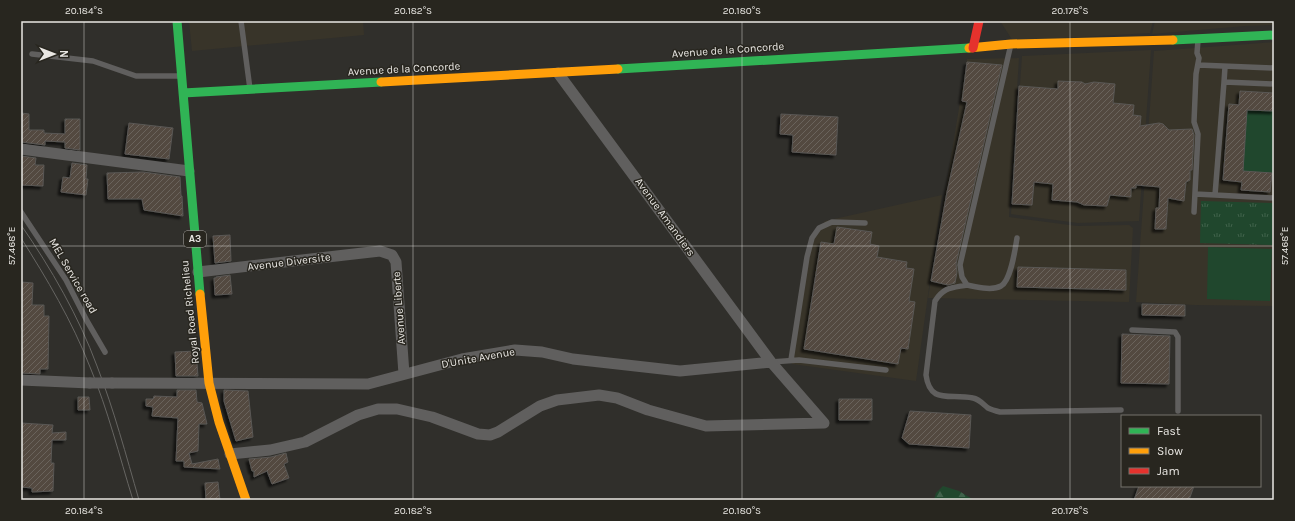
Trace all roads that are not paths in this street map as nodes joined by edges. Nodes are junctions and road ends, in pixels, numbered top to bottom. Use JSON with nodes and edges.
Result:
{"nodes":[{"id":1,"x":177,"y":21,"type":"edge"},
{"id":2,"x":241,"y":21,"type":"edge"},
{"id":3,"x":979,"y":21,"type":"edge"},
{"id":4,"x":1274,"y":34,"type":"edge"},
{"id":5,"x":1198,"y":39,"type":"junction"},
{"id":6,"x":1011,"y":44,"type":"junction"},
{"id":7,"x":973,"y":48,"type":"junction"},
{"id":8,"x":32,"y":54,"type":"dead end"},
{"id":9,"x":1198,"y":66,"type":"junction"},
{"id":10,"x":1224,"y":67,"type":"junction"},
{"id":11,"x":1274,"y":68,"type":"edge"},
{"id":12,"x":558,"y":73,"type":"junction"},
{"id":13,"x":182,"y":76,"type":"junction"},
{"id":14,"x":1224,"y":82,"type":"junction"},
{"id":15,"x":1274,"y":84,"type":"edge"},
{"id":16,"x":250,"y":90,"type":"junction"},
{"id":17,"x":183,"y":93,"type":"junction"},
{"id":18,"x":21,"y":149,"type":"edge"},
{"id":19,"x":189,"y":171,"type":"junction"},
{"id":20,"x":1195,"y":194,"type":"junction"},
{"id":21,"x":1215,"y":195,"type":"junction"},
{"id":22,"x":1274,"y":198,"type":"edge"},
{"id":23,"x":21,"y":212,"type":"edge"},
{"id":24,"x":1194,"y":212,"type":"dead end"},
{"id":25,"x":865,"y":223,"type":"dead end"},
{"id":26,"x":1018,"y":238,"type":"dead end"},
{"id":27,"x":380,"y":251,"type":"joint"},
{"id":28,"x":198,"y":272,"type":"junction"},
{"id":29,"x":967,"y":285,"type":"junction"},
{"id":30,"x":1132,"y":330,"type":"dead end"},
{"id":31,"x":105,"y":352,"type":"dead end"},
{"id":32,"x":791,"y":360,"type":"junction"},
{"id":33,"x":771,"y":362,"type":"junction"},
{"id":34,"x":886,"y":370,"type":"dead end"},
{"id":35,"x":404,"y":374,"type":"junction"},
{"id":36,"x":21,"y":380,"type":"edge"},
{"id":37,"x":209,"y":383,"type":"junction"},
{"id":38,"x":1121,"y":410,"type":"dead end"},
{"id":39,"x":1178,"y":411,"type":"dead end"},
{"id":40,"x":230,"y":454,"type":"junction"},
{"id":41,"x":240,"y":484,"type":"junction"},
{"id":42,"x":238,"y":500,"type":"edge"},
{"id":43,"x":246,"y":500,"type":"edge"}],
"edges":[{"from":1,"to":13,"type":"street","name":"Royal Road Richelieu","number":"A3"},
{"from":2,"to":16,"type":"lane"},
{"from":3,"to":7,"type":"street"},
{"from":4,"to":5,"type":"street","name":"Avenue de la Concorde"},
{"from":5,"to":6,"type":"street","name":"Avenue de la Concorde"},
{"from":5,"to":9,"type":"lane"},
{"from":6,"to":7,"type":"street","name":"Avenue de la Concorde"},
{"from":6,"to":29,"type":"lane"},
{"from":7,"to":12,"type":"street","name":"Avenue de la Concorde"},
{"from":8,"to":13,"type":"lane"},
{"from":9,"to":10,"type":"lane"},
{"from":9,"to":20,"type":"lane"},
{"from":10,"to":11,"type":"lane"},
{"from":10,"to":14,"type":"lane"},
{"from":12,"to":16,"type":"street","name":"Avenue de la Concorde"},
{"from":12,"to":33,"type":"street","name":"Avenue Amandiers"},
{"from":13,"to":17,"type":"street","name":"Royal Road Richelieu","number":"A3"},
{"from":14,"to":15,"type":"lane"},
{"from":14,"to":21,"type":"lane"},
{"from":16,"to":17,"type":"street","name":"Avenue de la Concorde"},
{"from":17,"to":19,"type":"street","name":"Royal Road Richelieu","number":"A3"},
{"from":18,"to":19,"type":"street"},
{"from":19,"to":28,"type":"street","name":"Royal Road Richelieu","number":"A3"},
{"from":20,"to":21,"type":"lane"},
{"from":20,"to":24,"type":"lane"},
{"from":21,"to":22,"type":"lane"},
{"from":23,"to":31,"type":"lane","name":"MEL Service road"},
{"from":25,"to":32,"type":"lane"},
{"from":26,"to":29,"type":"lane"},
{"from":27,"to":28,"type":"street","name":"Avenue Diversite"},
{"from":27,"to":35,"type":"street","name":"Avenue Liberte"},
{"from":28,"to":37,"type":"street","name":"Royal Road Richelieu","number":"A3"},
{"from":29,"to":38,"type":"lane"},
{"from":30,"to":39,"type":"lane"},
{"from":32,"to":33,"type":"lane"},
{"from":32,"to":34,"type":"lane"},
{"from":33,"to":35,"type":"street","name":"D'Unite Avenue"},
{"from":33,"to":40,"type":"street","name":"Avenue Amandiers"},
{"from":35,"to":37,"type":"street","name":"D'Unite Avenue"},
{"from":36,"to":37,"type":"street","name":"D'Unite Avenue","bridge":true},
{"from":37,"to":40,"type":"street","name":"Royal Road Richelieu","number":"A3"},
{"from":40,"to":41,"type":"street","number":"A3"},
{"from":41,"to":42,"type":"street","number":"A3"},
{"from":41,"to":43,"type":"street","number":"A3"}]}
